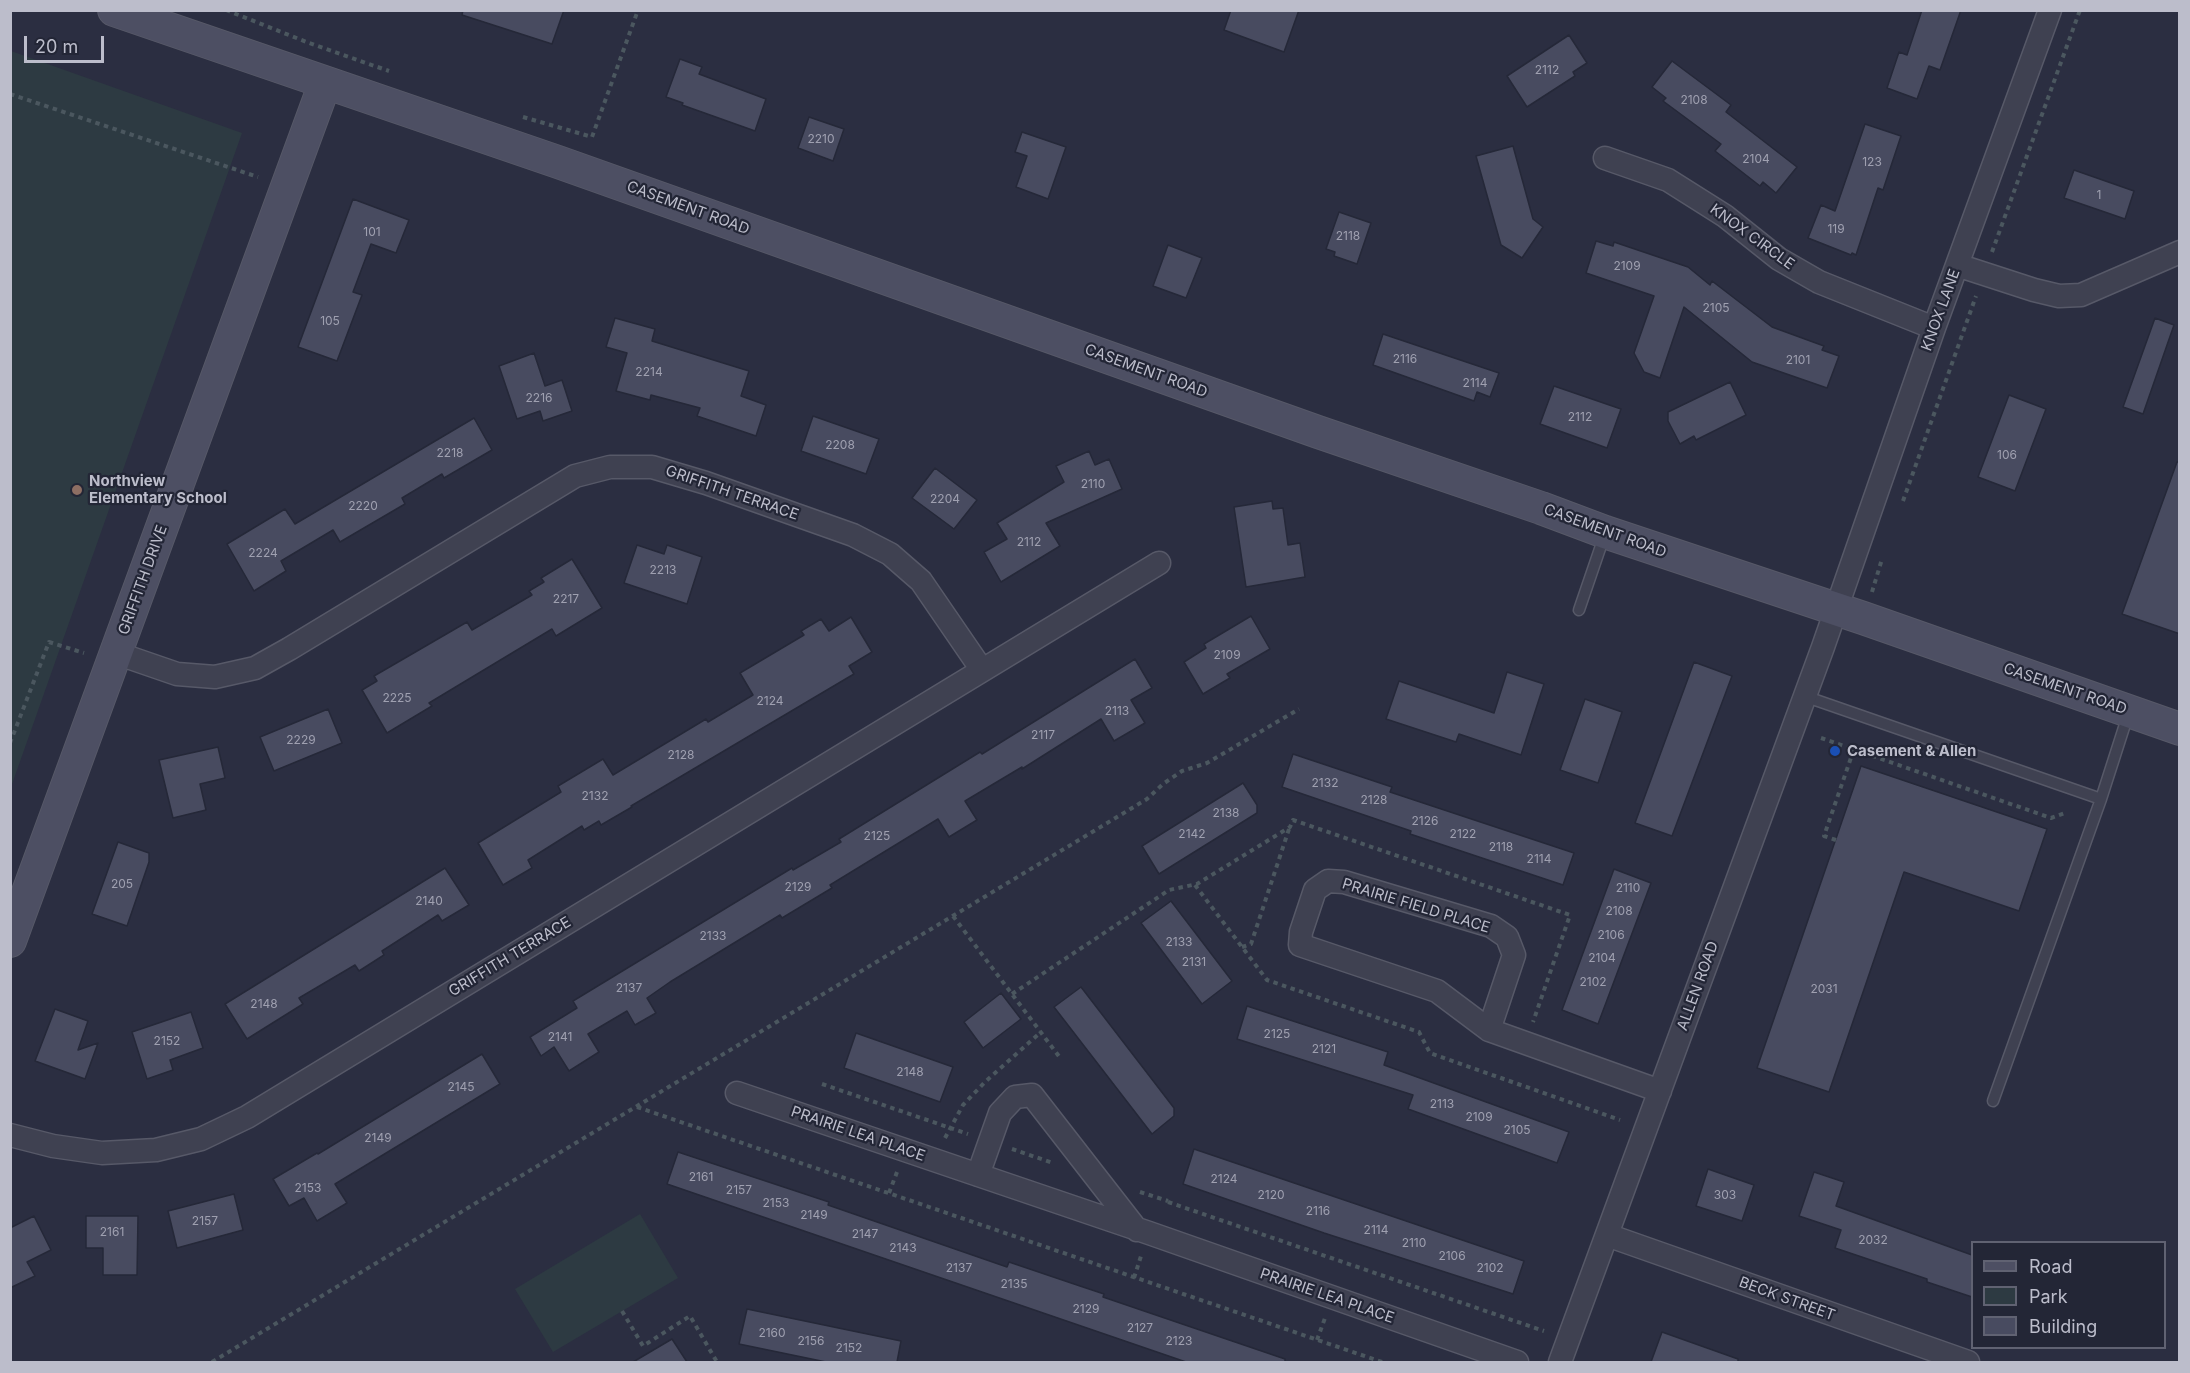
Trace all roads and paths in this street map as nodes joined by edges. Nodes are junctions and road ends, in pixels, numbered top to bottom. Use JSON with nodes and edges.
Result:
{"nodes":[{"id":1,"x":114,"y":10,"type":"edge"},
{"id":2,"x":226,"y":10,"type":"edge"},
{"id":3,"x":638,"y":10,"type":"edge"},
{"id":4,"x":2050,"y":10,"type":"edge"},
{"id":5,"x":2080,"y":10,"type":"edge"},
{"id":6,"x":396,"y":74,"type":"dead end"},
{"id":7,"x":325,"y":82,"type":"junction"},
{"id":8,"x":10,"y":94,"type":"edge"},
{"id":9,"x":519,"y":115,"type":"dead end"},
{"id":10,"x":1605,"y":158,"type":"dead end"},
{"id":11,"x":258,"y":177,"type":"dead end"},
{"id":12,"x":2180,"y":252,"type":"edge"},
{"id":13,"x":1957,"y":265,"type":"junction"},
{"id":14,"x":1984,"y":273,"type":"junction"},
{"id":15,"x":1934,"y":328,"type":"junction"},
{"id":16,"x":1899,"y":510,"type":"dead end"},
{"id":17,"x":1605,"y":532,"type":"junction"},
{"id":18,"x":1883,"y":555,"type":"dead end"},
{"id":19,"x":1159,"y":563,"type":"dead end"},
{"id":20,"x":1871,"y":594,"type":"dead end"},
{"id":21,"x":1579,"y":610,"type":"dead end"},
{"id":22,"x":1835,"y":610,"type":"junction"},
{"id":23,"x":84,"y":653,"type":"dead end"},
{"id":24,"x":116,"y":653,"type":"junction"},
{"id":25,"x":982,"y":670,"type":"junction"},
{"id":26,"x":1804,"y":696,"type":"junction"},
{"id":27,"x":1299,"y":709,"type":"dead end"},
{"id":28,"x":2129,"y":712,"type":"junction"},
{"id":29,"x":2180,"y":729,"type":"edge"},
{"id":30,"x":1821,"y":738,"type":"dead end"},
{"id":31,"x":10,"y":743,"type":"edge"},
{"id":32,"x":1854,"y":749,"type":"junction"},
{"id":33,"x":2101,"y":799,"type":"junction"},
{"id":34,"x":2065,"y":813,"type":"dead end"},
{"id":35,"x":1293,"y":820,"type":"dead end"},
{"id":36,"x":1289,"y":829,"type":"junction"},
{"id":37,"x":1836,"y":840,"type":"dead end"},
{"id":38,"x":1195,"y":885,"type":"junction"},
{"id":39,"x":953,"y":916,"type":"junction"},
{"id":40,"x":10,"y":941,"type":"edge"},
{"id":41,"x":1242,"y":947,"type":"junction"},
{"id":42,"x":1012,"y":994,"type":"junction"},
{"id":43,"x":1489,"y":1030,"type":"junction"},
{"id":44,"x":1041,"y":1032,"type":"junction"},
{"id":45,"x":1061,"y":1059,"type":"dead end"},
{"id":46,"x":822,"y":1084,"type":"dead end"},
{"id":47,"x":1660,"y":1091,"type":"junction"},
{"id":48,"x":737,"y":1093,"type":"dead end"},
{"id":49,"x":1993,"y":1101,"type":"dead end"},
{"id":50,"x":636,"y":1107,"type":"junction"},
{"id":51,"x":1620,"y":1120,"type":"dead end"},
{"id":52,"x":950,"y":1127,"type":"junction"},
{"id":53,"x":10,"y":1135,"type":"edge"},
{"id":54,"x":990,"y":1141,"type":"junction"},
{"id":55,"x":1054,"y":1163,"type":"dead end"},
{"id":56,"x":978,"y":1175,"type":"junction"},
{"id":57,"x":1168,"y":1202,"type":"dead end"},
{"id":58,"x":1137,"y":1230,"type":"junction"},
{"id":59,"x":1607,"y":1235,"type":"junction"},
{"id":60,"x":622,"y":1311,"type":"dead end"},
{"id":61,"x":1544,"y":1331,"type":"dead end"},
{"id":62,"x":212,"y":1362,"type":"edge"},
{"id":63,"x":717,"y":1362,"type":"edge"},
{"id":64,"x":1382,"y":1362,"type":"edge"},
{"id":65,"x":1517,"y":1362,"type":"edge"},
{"id":66,"x":1560,"y":1362,"type":"edge"},
{"id":67,"x":1968,"y":1362,"type":"edge"}],
"edges":[{"from":1,"to":7,"type":"street","name":"CASEMENT ROAD"},
{"from":2,"to":6,"type":"path"},
{"from":3,"to":9,"type":"path"},
{"from":4,"to":13,"type":"street","name":"KNOX LANE"},
{"from":5,"to":14,"type":"path"},
{"from":7,"to":17,"type":"street","name":"CASEMENT ROAD"},
{"from":7,"to":24,"type":"street","name":"GRIFFITH DRIVE"},
{"from":8,"to":11,"type":"path"},
{"from":10,"to":15,"type":"street","name":"KNOX CIRCLE"},
{"from":12,"to":14,"type":"street"},
{"from":13,"to":14,"type":"street"},
{"from":13,"to":15,"type":"street","name":"KNOX LANE"},
{"from":14,"to":16,"type":"path"},
{"from":15,"to":22,"type":"street","name":"KNOX LANE"},
{"from":17,"to":21,"type":"lane"},
{"from":17,"to":22,"type":"street","name":"CASEMENT ROAD"},
{"from":18,"to":20,"type":"path"},
{"from":19,"to":25,"type":"street","name":"GRIFFITH TERRACE"},
{"from":22,"to":26,"type":"street","name":"ALLEN ROAD"},
{"from":22,"to":28,"type":"street","name":"CASEMENT ROAD"},
{"from":23,"to":31,"type":"path"},
{"from":24,"to":25,"type":"street","name":"GRIFFITH TERRACE"},
{"from":24,"to":40,"type":"street","name":"GRIFFITH DRIVE"},
{"from":25,"to":53,"type":"street","name":"GRIFFITH TERRACE"},
{"from":26,"to":33,"type":"lane"},
{"from":26,"to":47,"type":"street","name":"ALLEN ROAD"},
{"from":27,"to":39,"type":"path"},
{"from":28,"to":29,"type":"street","name":"CASEMENT ROAD"},
{"from":28,"to":33,"type":"lane"},
{"from":30,"to":32,"type":"path"},
{"from":32,"to":34,"type":"path"},
{"from":32,"to":37,"type":"path"},
{"from":33,"to":49,"type":"lane"},
{"from":35,"to":36,"type":"path"},
{"from":36,"to":38,"type":"path"},
{"from":36,"to":41,"type":"path"},
{"from":38,"to":41,"type":"path"},
{"from":38,"to":42,"type":"path"},
{"from":39,"to":42,"type":"path"},
{"from":39,"to":50,"type":"path"},
{"from":41,"to":51,"type":"path"},
{"from":42,"to":44,"type":"path"},
{"from":43,"to":43,"type":"street","name":"PRAIRIE FIELD PLACE"},
{"from":43,"to":47,"type":"street","name":"PRAIRIE FIELD PLACE"},
{"from":44,"to":45,"type":"path"},
{"from":44,"to":52,"type":"path"},
{"from":46,"to":52,"type":"path"},
{"from":47,"to":59,"type":"street","name":"ALLEN ROAD"},
{"from":48,"to":56,"type":"street","name":"PRAIRIE LEA PLACE"},
{"from":50,"to":62,"type":"path"},
{"from":50,"to":64,"type":"path"},
{"from":52,"to":54,"type":"path"},
{"from":54,"to":55,"type":"path"},
{"from":54,"to":56,"type":"street"},
{"from":54,"to":58,"type":"street"},
{"from":56,"to":58,"type":"street","name":"PRAIRIE LEA PLACE"},
{"from":57,"to":61,"type":"path"},
{"from":58,"to":65,"type":"street","name":"PRAIRIE LEA PLACE"},
{"from":59,"to":66,"type":"street","name":"ALLEN ROAD"},
{"from":59,"to":67,"type":"street","name":"BECK STREET"},
{"from":60,"to":63,"type":"path"}]}
